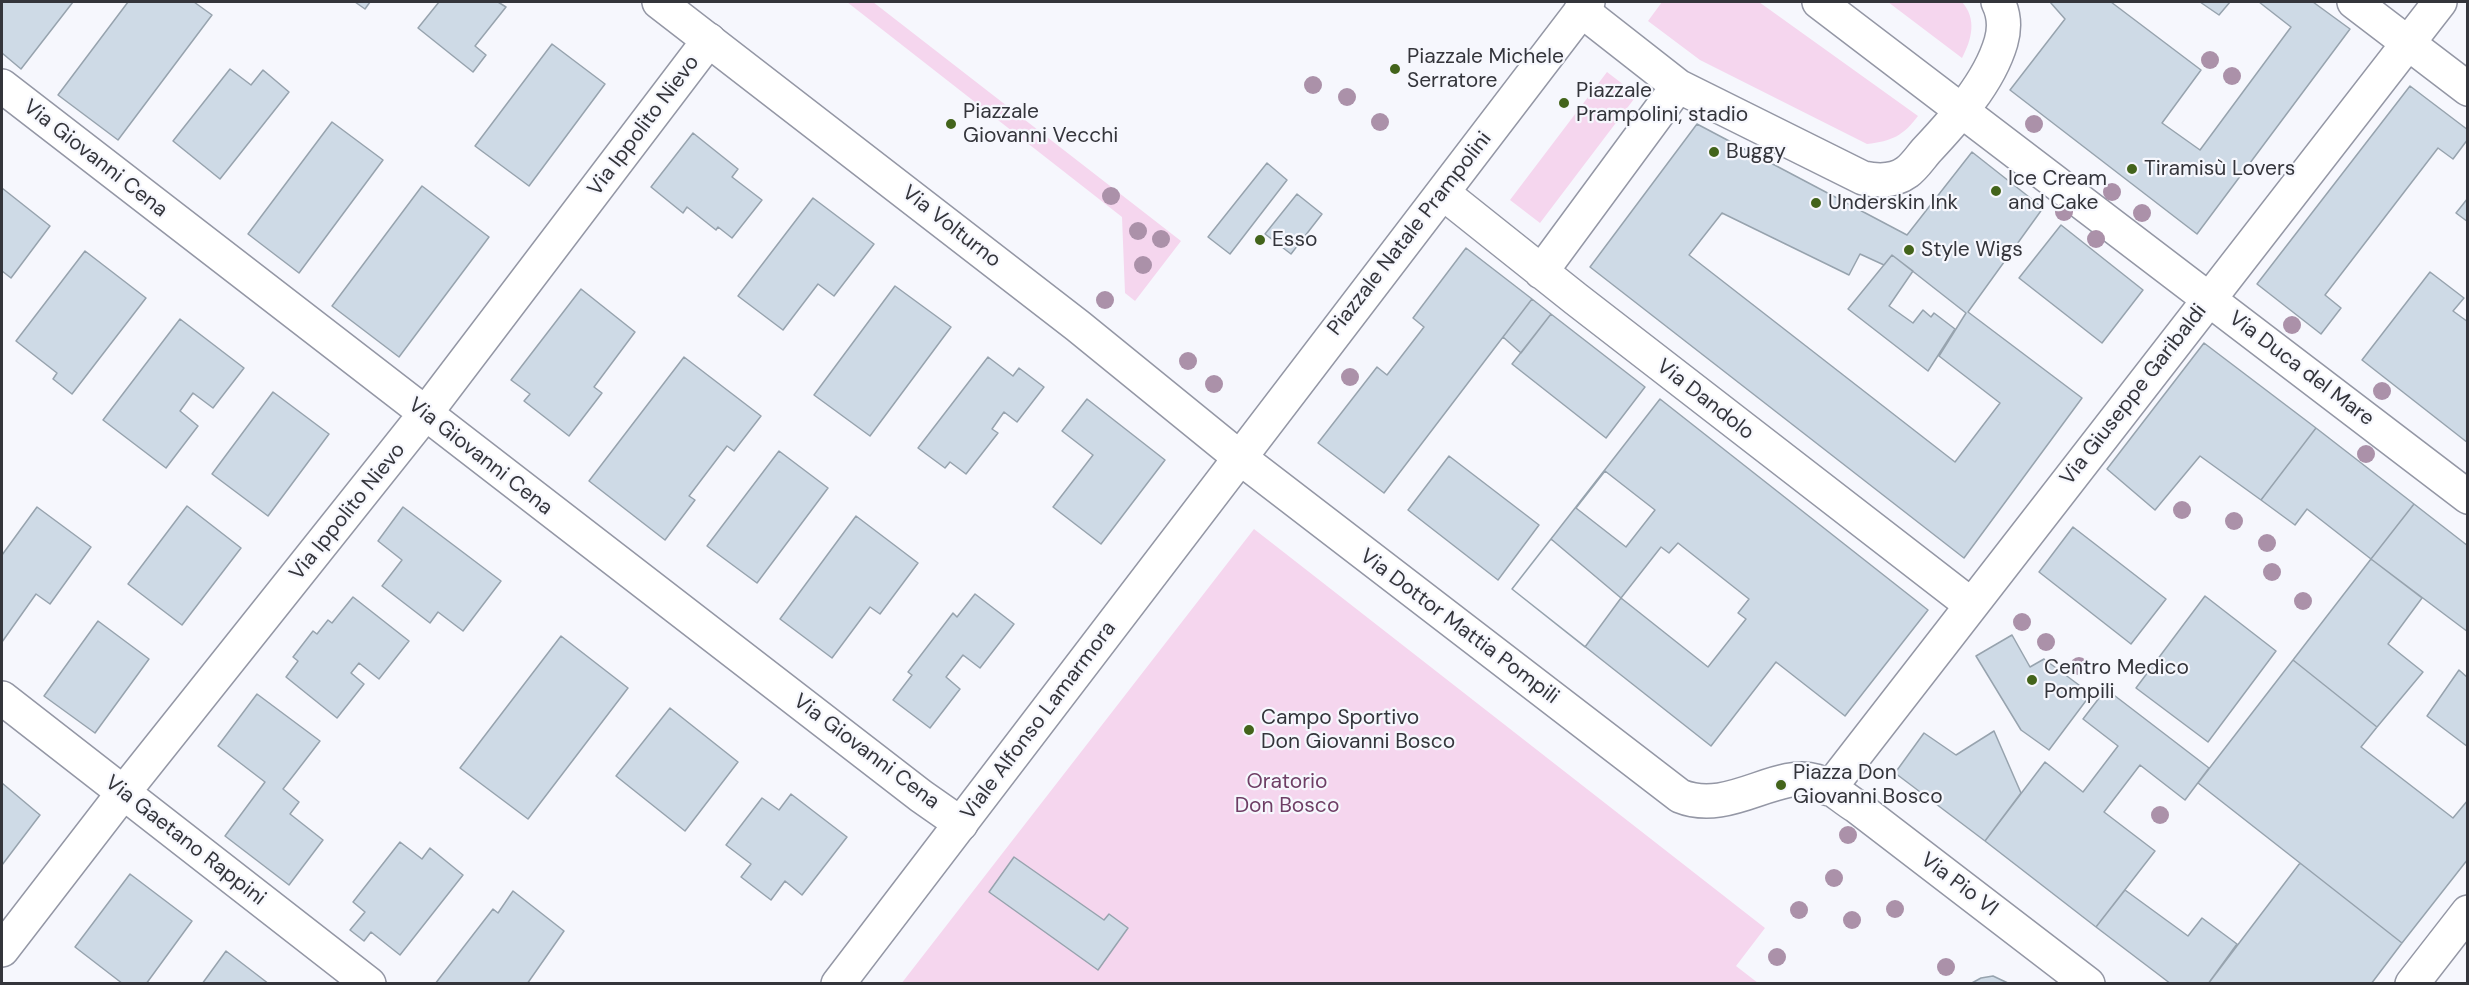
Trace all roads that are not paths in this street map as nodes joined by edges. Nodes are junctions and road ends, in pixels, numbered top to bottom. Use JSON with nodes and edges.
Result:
{"nodes":[{"id":1,"x":659,"y":2,"type":"edge"},
{"id":2,"x":1819,"y":2,"type":"edge"},
{"id":3,"x":1998,"y":2,"type":"edge"},
{"id":4,"x":2354,"y":2,"type":"edge"},
{"id":5,"x":2440,"y":2,"type":"edge"},
{"id":6,"x":1585,"y":6,"type":"edge"},
{"id":7,"x":709,"y":40,"type":"junction"},
{"id":8,"x":2409,"y":42,"type":"junction"},
{"id":9,"x":2,"y":86,"type":"edge"},
{"id":10,"x":1678,"y":86,"type":"junction"},
{"id":11,"x":2468,"y":88,"type":"edge"},
{"id":12,"x":1961,"y":112,"type":"junction"},
{"id":13,"x":1443,"y":192,"type":"junction"},
{"id":14,"x":1541,"y":272,"type":"junction"},
{"id":15,"x":2210,"y":300,"type":"junction"},
{"id":16,"x":425,"y":414,"type":"junction"},
{"id":17,"x":1239,"y":457,"type":"junction"},
{"id":18,"x":2468,"y":497,"type":"edge"},
{"id":19,"x":1970,"y":604,"type":"junction"},
{"id":20,"x":2,"y":698,"type":"edge"},
{"id":21,"x":1829,"y":789,"type":"junction"},
{"id":22,"x":123,"y":793,"type":"junction"},
{"id":23,"x":961,"y":824,"type":"junction"},
{"id":24,"x":2468,"y":912,"type":"edge"},
{"id":25,"x":2,"y":950,"type":"edge"},
{"id":26,"x":369,"y":984,"type":"edge"},
{"id":27,"x":838,"y":984,"type":"edge"},
{"id":28,"x":2088,"y":984,"type":"edge"},
{"id":29,"x":2412,"y":984,"type":"edge"}],
"edges":[{"from":1,"to":7,"type":"street","name":"Via Volturno"},
{"from":2,"to":12,"type":"street"},
{"from":3,"to":12,"type":"street","name":"Piazzale Natale Prampolini"},
{"from":4,"to":8,"type":"street"},
{"from":5,"to":8,"type":"street","name":"Via Giuseppe Garibaldi"},
{"from":6,"to":10,"type":"street","name":"Piazzale Natale Prampolini"},
{"from":6,"to":13,"type":"street","name":"Piazzale Natale Prampolini"},
{"from":7,"to":16,"type":"street","name":"Via Ippolito Nievo"},
{"from":7,"to":17,"type":"street","name":"Via Volturno"},
{"from":8,"to":11,"type":"street"},
{"from":8,"to":15,"type":"street","name":"Via Giuseppe Garibaldi"},
{"from":9,"to":16,"type":"street","name":"Via Giovanni Cena"},
{"from":10,"to":12,"type":"street","name":"Piazzale Natale Prampolini"},
{"from":10,"to":14,"type":"street"},
{"from":12,"to":15,"type":"street","name":"Via Duca del Mare"},
{"from":13,"to":14,"type":"street","name":"Via Dandolo"},
{"from":13,"to":17,"type":"street","name":"Piazzale Natale Prampolini"},
{"from":14,"to":19,"type":"street","name":"Via Dandolo"},
{"from":15,"to":18,"type":"street","name":"Via Duca del Mare"},
{"from":15,"to":19,"type":"street","name":"Via Giuseppe Garibaldi"},
{"from":16,"to":22,"type":"street","name":"Via Ippolito Nievo"},
{"from":16,"to":23,"type":"street","name":"Via Giovanni Cena"},
{"from":17,"to":21,"type":"street","name":"Via Dottor Mattia Pompili"},
{"from":17,"to":23,"type":"street","name":"Viale Alfonso Lamarmora"},
{"from":19,"to":21,"type":"street","name":"Via Giuseppe Garibaldi"},
{"from":20,"to":22,"type":"street","name":"Via Gaetano Rappini"},
{"from":21,"to":28,"type":"street","name":"Via Pio VI"},
{"from":22,"to":25,"type":"street","name":"Via Ippolito Nievo"},
{"from":22,"to":26,"type":"street","name":"Via Gaetano Rappini"},
{"from":23,"to":27,"type":"street","name":"Viale Alfonso Lamarmora"},
{"from":24,"to":29,"type":"street"}]}
